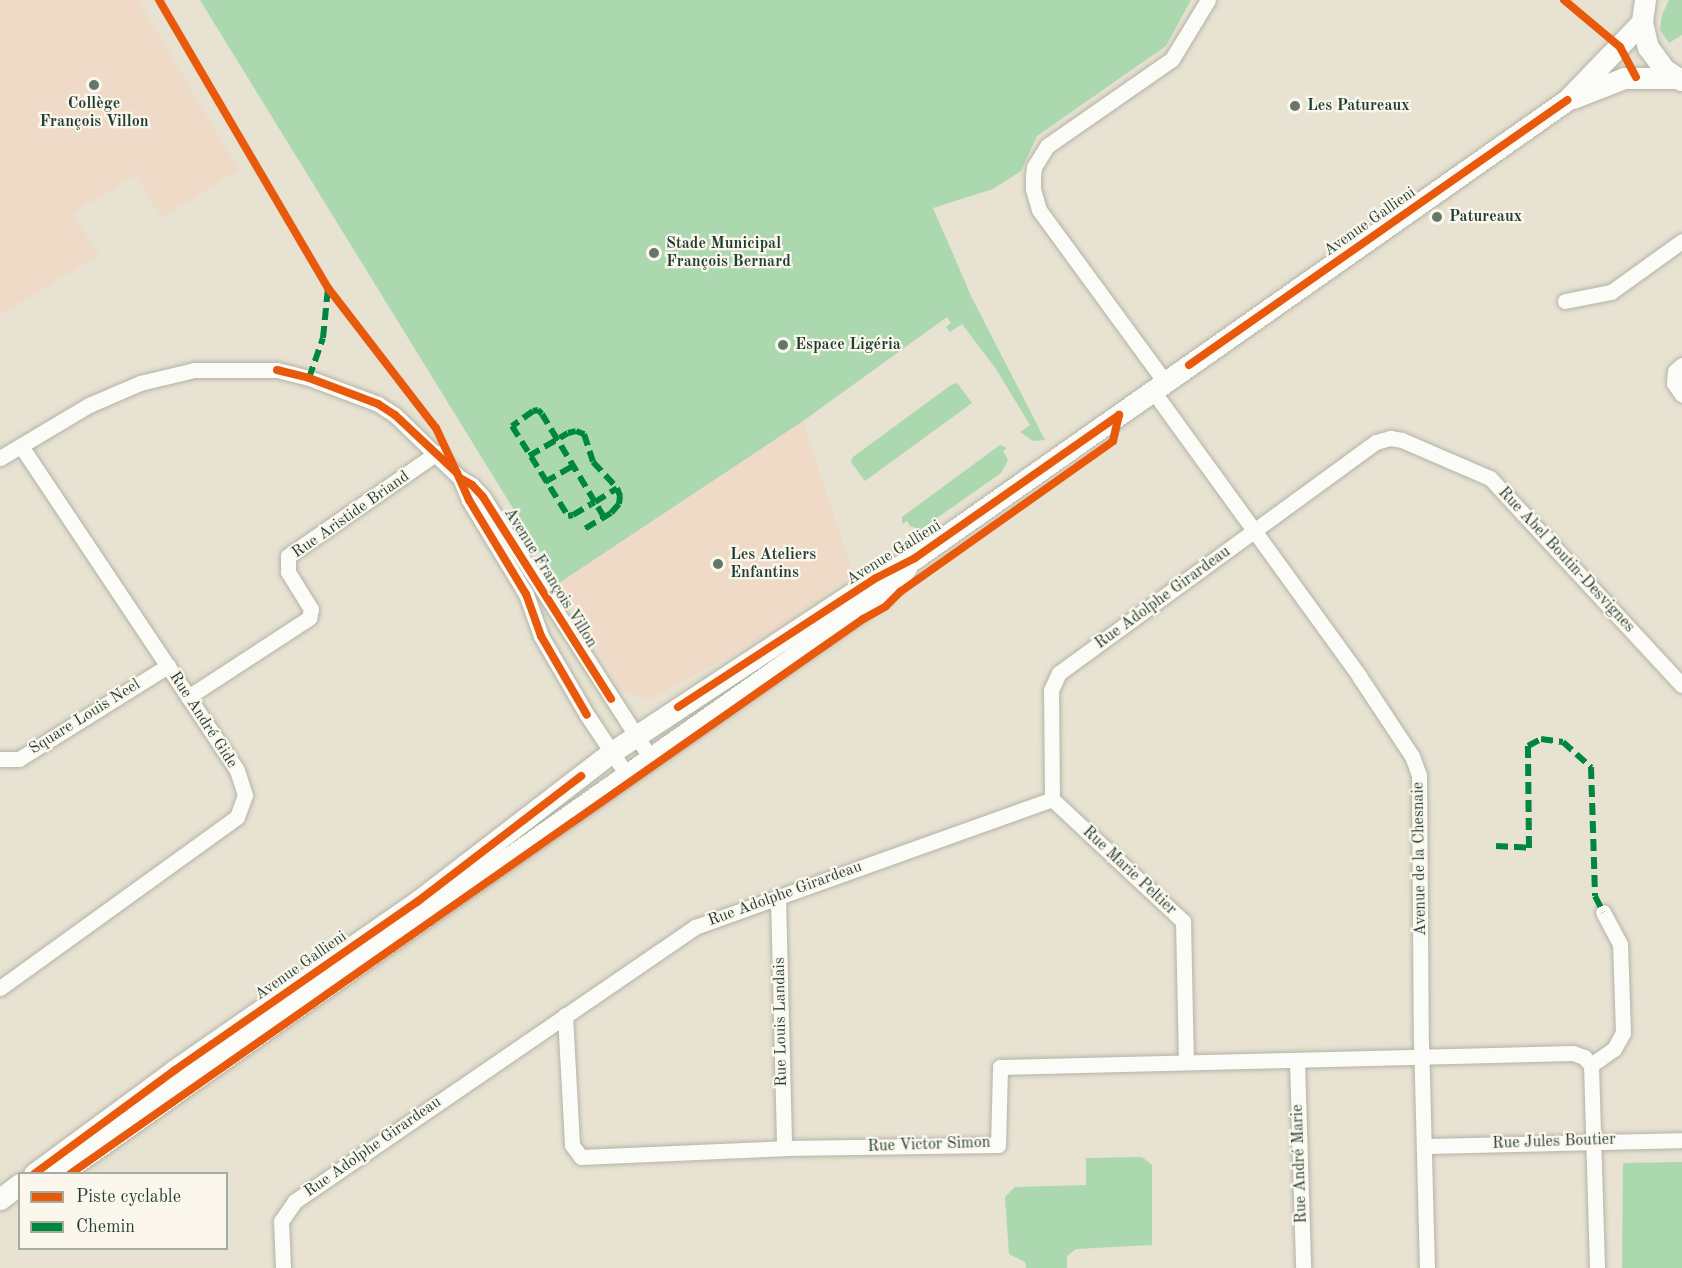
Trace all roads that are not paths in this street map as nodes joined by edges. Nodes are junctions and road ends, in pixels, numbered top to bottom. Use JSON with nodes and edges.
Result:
{"nodes":[{"id":1,"x":1208,"y":0,"type":"edge"},
{"id":2,"x":1645,"y":9,"type":"edge"},
{"id":3,"x":1679,"y":79,"type":"edge"},
{"id":4,"x":1567,"y":100,"type":"junction"},
{"id":5,"x":1682,"y":241,"type":"edge"},
{"id":6,"x":1565,"y":301,"type":"dead end"},
{"id":7,"x":1682,"y":365,"type":"edge"},
{"id":8,"x":1159,"y":386,"type":"junction"},
{"id":9,"x":1682,"y":395,"type":"edge"},
{"id":10,"x":21,"y":446,"type":"junction"},
{"id":11,"x":437,"y":453,"type":"junction"},
{"id":12,"x":0,"y":458,"type":"edge"},
{"id":13,"x":460,"y":478,"type":"junction"},
{"id":14,"x":1254,"y":531,"type":"junction"},
{"id":15,"x":915,"y":558,"type":"junction"},
{"id":16,"x":168,"y":666,"type":"junction"},
{"id":17,"x":1682,"y":685,"type":"edge"},
{"id":18,"x":188,"y":697,"type":"junction"},
{"id":19,"x":636,"y":737,"type":"junction"},
{"id":20,"x":612,"y":752,"type":"junction"},
{"id":21,"x":0,"y":759,"type":"edge"},
{"id":22,"x":651,"y":759,"type":"junction"},
{"id":23,"x":627,"y":775,"type":"junction"},
{"id":24,"x":1052,"y":799,"type":"junction"},
{"id":25,"x":778,"y":897,"type":"junction"},
{"id":26,"x":1603,"y":912,"type":"dead end"},
{"id":27,"x":0,"y":988,"type":"edge"},
{"id":28,"x":565,"y":1015,"type":"junction"},
{"id":29,"x":1422,"y":1056,"type":"junction"},
{"id":30,"x":1186,"y":1061,"type":"junction"},
{"id":31,"x":1297,"y":1061,"type":"junction"},
{"id":32,"x":1591,"y":1065,"type":"junction"},
{"id":33,"x":1682,"y":1140,"type":"edge"},
{"id":34,"x":1594,"y":1141,"type":"junction"},
{"id":35,"x":1425,"y":1146,"type":"junction"},
{"id":36,"x":784,"y":1148,"type":"junction"},
{"id":37,"x":35,"y":1172,"type":"edge"},
{"id":38,"x":61,"y":1172,"type":"edge"},
{"id":39,"x":18,"y":1186,"type":"edge"},
{"id":40,"x":0,"y":1199,"type":"edge"},
{"id":41,"x":18,"y":1203,"type":"edge"},
{"id":42,"x":0,"y":1215,"type":"edge"},
{"id":43,"x":283,"y":1268,"type":"edge"},
{"id":44,"x":1303,"y":1268,"type":"edge"},
{"id":45,"x":1428,"y":1268,"type":"edge"},
{"id":46,"x":1597,"y":1268,"type":"edge"}],
"edges":[{"from":1,"to":8,"type":"street","name":"Avenue de la Chesnaie"},
{"from":2,"to":3,"type":"main road"},
{"from":2,"to":4,"type":"main road","name":"Avenue Gallieni"},
{"from":3,"to":4,"type":"main road","name":"Avenue Gallieni"},
{"from":4,"to":8,"type":"main road","name":"Avenue Gallieni"},
{"from":5,"to":6,"type":"street"},
{"from":7,"to":9,"type":"street"},
{"from":8,"to":14,"type":"street","name":"Avenue de la Chesnaie"},
{"from":8,"to":15,"type":"main road","name":"Avenue Gallieni"},
{"from":10,"to":11,"type":"street","name":"Avenue François Villon"},
{"from":10,"to":12,"type":"street","name":"Avenue François Villon"},
{"from":10,"to":16,"type":"street","name":"Rue André Gide"},
{"from":11,"to":13,"type":"street","name":"Avenue François Villon"},
{"from":11,"to":18,"type":"street","name":"Rue Aristide Briand"},
{"from":13,"to":19,"type":"street","name":"Avenue François Villon"},
{"from":13,"to":20,"type":"street","name":"Avenue François Villon"},
{"from":14,"to":17,"type":"street","name":"Rue Abel Boutin-Desvignes"},
{"from":14,"to":24,"type":"street","name":"Rue Adolphe Girardeau"},
{"from":14,"to":29,"type":"street","name":"Avenue de la Chesnaie"},
{"from":15,"to":19,"type":"main road","name":"Avenue Gallieni"},
{"from":15,"to":22,"type":"main road","name":"Avenue Gallieni"},
{"from":16,"to":18,"type":"street","name":"Rue André Gide"},
{"from":16,"to":21,"type":"street","name":"Square Louis Neel"},
{"from":18,"to":27,"type":"street","name":"Rue André Gide"},
{"from":19,"to":20,"type":"main road","name":"Avenue Gallieni"},
{"from":19,"to":22,"type":"street","name":"Avenue François Villon"},
{"from":20,"to":23,"type":"street","name":"Avenue François Villon"},
{"from":20,"to":37,"type":"main road","name":"Avenue Gallieni"},
{"from":22,"to":23,"type":"main road","name":"Avenue Gallieni"},
{"from":23,"to":38,"type":"main road","name":"Avenue Gallieni"},
{"from":24,"to":25,"type":"street","name":"Rue Adolphe Girardeau"},
{"from":24,"to":30,"type":"street","name":"Rue Marie Peltier"},
{"from":25,"to":28,"type":"street","name":"Rue Adolphe Girardeau"},
{"from":25,"to":36,"type":"street","name":"Rue Louis Landais"},
{"from":26,"to":32,"type":"street"},
{"from":28,"to":36,"type":"street","name":"Rue Victor Simon"},
{"from":28,"to":43,"type":"street","name":"Rue Adolphe Girardeau"},
{"from":29,"to":31,"type":"street","name":"Rue Victor Simon"},
{"from":29,"to":32,"type":"street","name":"Rue Victor Simon"},
{"from":29,"to":35,"type":"street","name":"Avenue de la Chesnaie"},
{"from":30,"to":31,"type":"street","name":"Rue Victor Simon"},
{"from":30,"to":36,"type":"street","name":"Rue Victor Simon"},
{"from":31,"to":44,"type":"street","name":"Rue André Marie"},
{"from":32,"to":34,"type":"street"},
{"from":33,"to":34,"type":"street","name":"Rue Jules Boutier"},
{"from":34,"to":35,"type":"street","name":"Rue Jules Boutier"},
{"from":34,"to":46,"type":"street"},
{"from":35,"to":45,"type":"street","name":"Avenue de la Chesnaie"},
{"from":39,"to":40,"type":"main road"},
{"from":41,"to":42,"type":"main road"}]}
